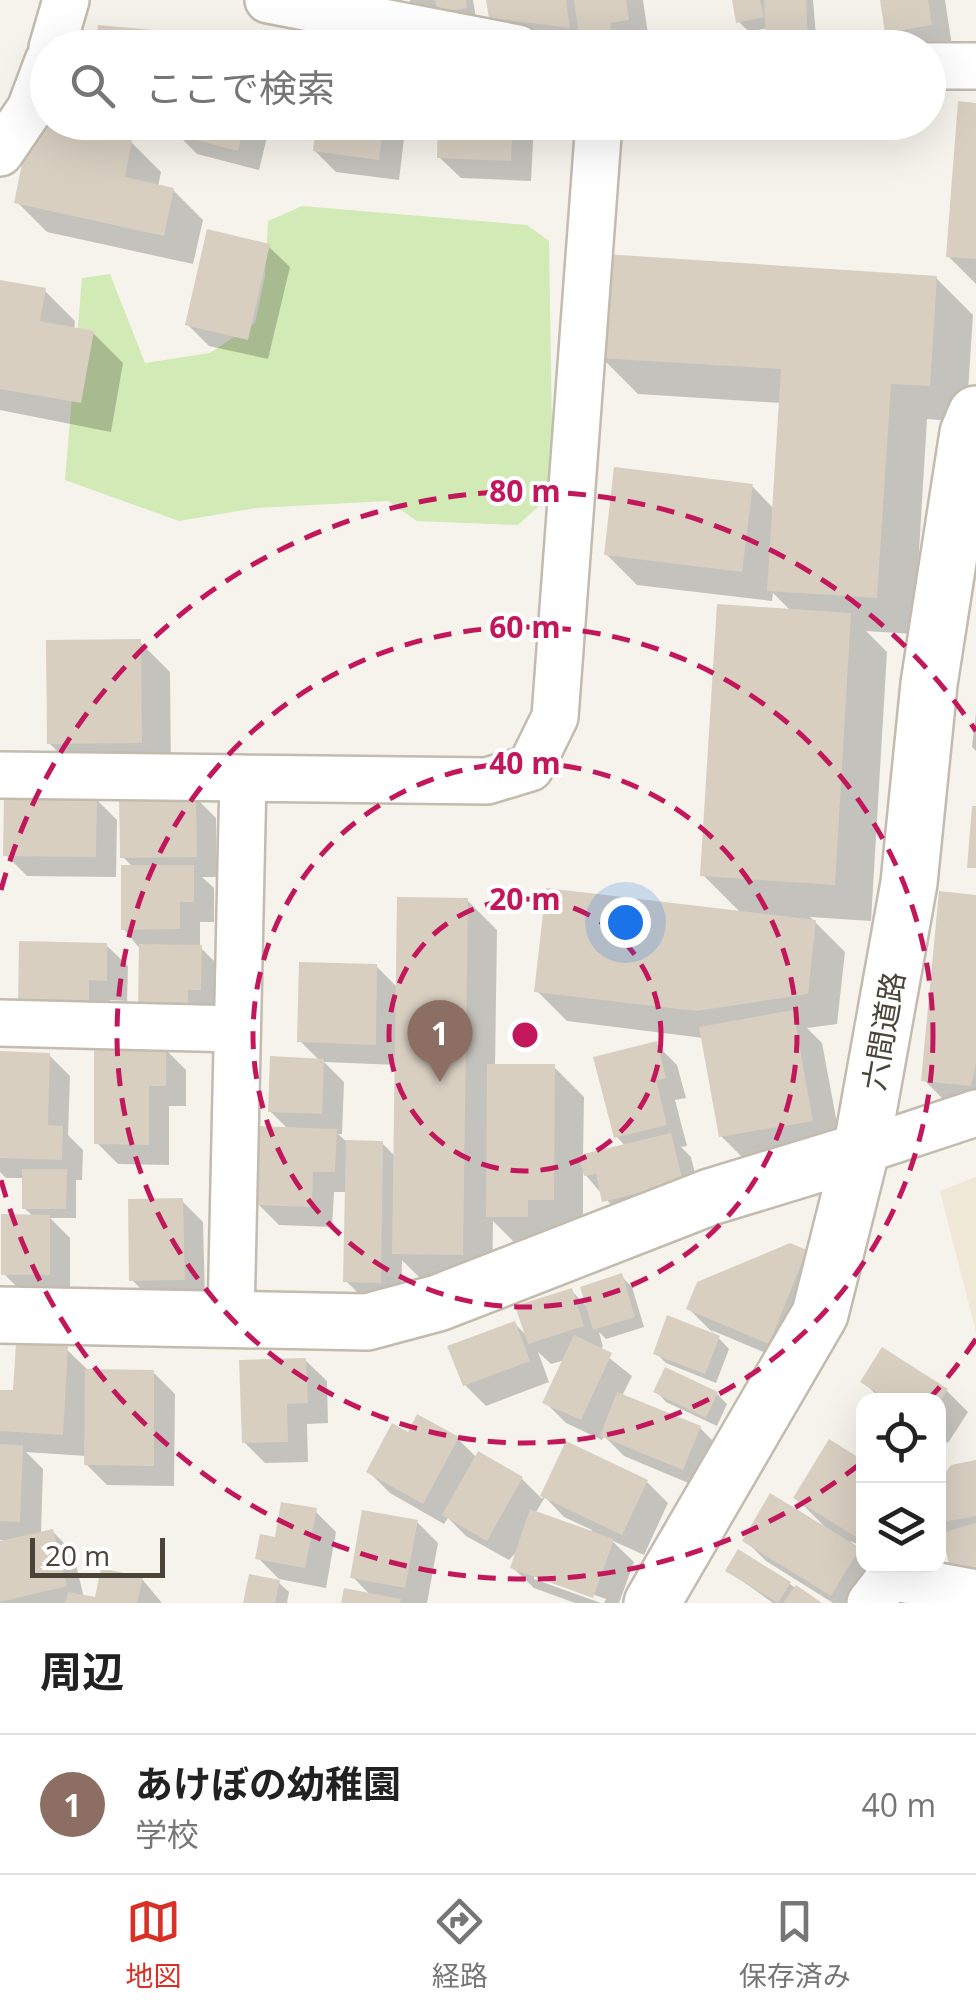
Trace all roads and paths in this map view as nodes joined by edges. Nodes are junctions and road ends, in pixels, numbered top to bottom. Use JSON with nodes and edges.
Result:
{"nodes":[{"id":1,"x":66,"y":0,"type":"edge"},
{"id":2,"x":268,"y":0,"type":"edge"},
{"id":3,"x":57,"y":30,"type":"edge"},
{"id":4,"x":424,"y":30,"type":"edge"},
{"id":5,"x":946,"y":66,"type":"edge"},
{"id":6,"x":976,"y":66,"type":"edge"},
{"id":7,"x":30,"y":109,"type":"edge"},
{"id":8,"x":597,"y":140,"type":"edge"},
{"id":9,"x":0,"y":153,"type":"edge"},
{"id":10,"x":976,"y":414,"type":"edge"},
{"id":11,"x":0,"y":775,"type":"edge"},
{"id":12,"x":243,"y":778,"type":"junction"},
{"id":13,"x":0,"y":1023,"type":"edge"},
{"id":14,"x":237,"y":1029,"type":"junction"},
{"id":15,"x":976,"y":1113,"type":"edge"},
{"id":16,"x":861,"y":1151,"type":"junction"},
{"id":17,"x":0,"y":1315,"type":"edge"},
{"id":18,"x":230,"y":1319,"type":"junction"},
{"id":19,"x":976,"y":1593,"type":"edge"},
{"id":20,"x":652,"y":1603,"type":"edge"},
{"id":21,"x":870,"y":1603,"type":"edge"}],
"edges":[{"from":1,"to":3,"type":"street"},
{"from":2,"to":4,"type":"street"},
{"from":5,"to":6,"type":"street"},
{"from":7,"to":9,"type":"street"},
{"from":8,"to":12,"type":"street"},
{"from":10,"to":16,"type":"street","name":"六間道路"},
{"from":11,"to":12,"type":"street"},
{"from":12,"to":14,"type":"street"},
{"from":13,"to":14,"type":"street"},
{"from":14,"to":18,"type":"street"},
{"from":15,"to":16,"type":"street"},
{"from":16,"to":18,"type":"street"},
{"from":16,"to":20,"type":"street","name":"六間道路"},
{"from":17,"to":18,"type":"street"},
{"from":19,"to":21,"type":"street"}]}
